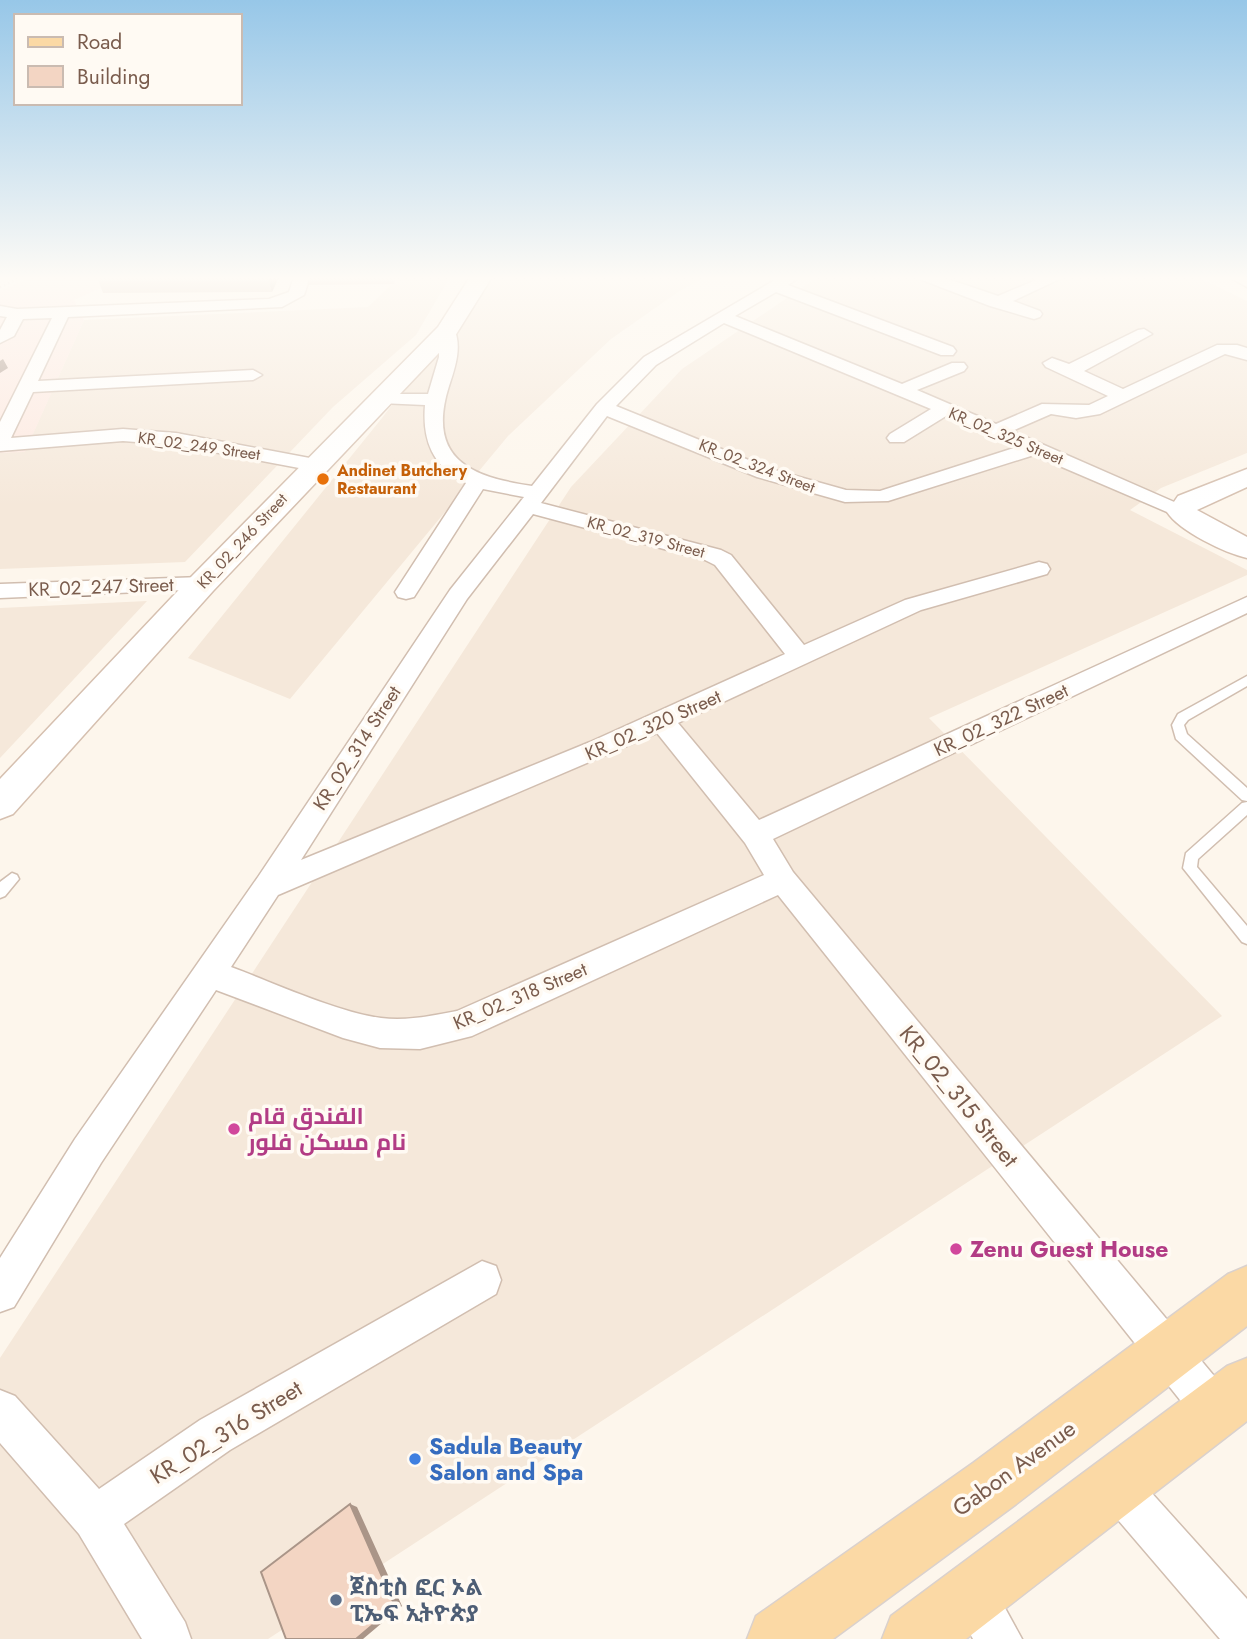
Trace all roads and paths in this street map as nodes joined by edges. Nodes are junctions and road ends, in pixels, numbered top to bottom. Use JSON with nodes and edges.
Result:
{"nodes":[{"id":1,"x":42,"y":353,"type":"edge"},
{"id":2,"x":425,"y":353,"type":"edge"},
{"id":3,"x":449,"y":353,"type":"edge"},
{"id":4,"x":662,"y":353,"type":"edge"},
{"id":5,"x":813,"y":353,"type":"edge"},
{"id":6,"x":1105,"y":353,"type":"edge"},
{"id":7,"x":1213,"y":353,"type":"edge"},
{"id":8,"x":1052,"y":363,"type":"dead end"},
{"id":9,"x":958,"y":367,"type":"dead end"},
{"id":10,"x":1070,"y":371,"type":"junction"},
{"id":11,"x":253,"y":374,"type":"dead end"},
{"id":12,"x":25,"y":387,"type":"junction"},
{"id":13,"x":902,"y":390,"type":"junction"},
{"id":14,"x":1123,"y":396,"type":"junction"},
{"id":15,"x":380,"y":398,"type":"junction"},
{"id":16,"x":435,"y":401,"type":"junction"},
{"id":17,"x":604,"y":408,"type":"junction"},
{"id":18,"x":945,"y":409,"type":"junction"},
{"id":19,"x":996,"y":431,"type":"junction"},
{"id":20,"x":897,"y":438,"type":"dead end"},
{"id":21,"x":0,"y":443,"type":"edge"},
{"id":22,"x":1035,"y":448,"type":"junction"},
{"id":23,"x":314,"y":465,"type":"junction"},
{"id":24,"x":1247,"y":477,"type":"edge"},
{"id":25,"x":478,"y":481,"type":"junction"},
{"id":26,"x":533,"y":499,"type":"junction"},
{"id":27,"x":1181,"y":512,"type":"junction"},
{"id":28,"x":1247,"y":549,"type":"edge"},
{"id":29,"x":1039,"y":569,"type":"dead end"},
{"id":30,"x":202,"y":584,"type":"junction"},
{"id":31,"x":0,"y":591,"type":"edge"},
{"id":32,"x":406,"y":592,"type":"dead end"},
{"id":33,"x":1247,"y":604,"type":"edge"},
{"id":34,"x":801,"y":658,"type":"junction"},
{"id":35,"x":1247,"y":680,"type":"edge"},
{"id":36,"x":662,"y":722,"type":"junction"},
{"id":37,"x":1247,"y":796,"type":"edge"},
{"id":38,"x":0,"y":804,"type":"edge"},
{"id":39,"x":1247,"y":807,"type":"edge"},
{"id":40,"x":755,"y":835,"type":"junction"},
{"id":41,"x":12,"y":879,"type":"dead end"},
{"id":42,"x":783,"y":880,"type":"junction"},
{"id":43,"x":268,"y":886,"type":"junction"},
{"id":44,"x":0,"y":892,"type":"edge"},
{"id":45,"x":1247,"y":937,"type":"edge"},
{"id":46,"x":208,"y":972,"type":"junction"},
{"id":47,"x":482,"y":1280,"type":"dead end"},
{"id":48,"x":0,"y":1293,"type":"edge"},
{"id":49,"x":1247,"y":1293,"type":"edge"},
{"id":50,"x":1169,"y":1353,"type":"junction"},
{"id":51,"x":1231,"y":1398,"type":"edge"},
{"id":52,"x":0,"y":1411,"type":"edge"},
{"id":53,"x":1116,"y":1485,"type":"junction"},
{"id":54,"x":95,"y":1518,"type":"junction"},
{"id":55,"x":985,"y":1616,"type":"edge"},
{"id":56,"x":1247,"y":1634,"type":"edge"},
{"id":57,"x":168,"y":1639,"type":"edge"},
{"id":58,"x":779,"y":1639,"type":"edge"},
{"id":59,"x":914,"y":1639,"type":"edge"}],
"edges":[{"from":1,"to":12,"type":"street"},
{"from":2,"to":15,"type":"street","name":"KR_02_246 Street"},
{"from":3,"to":16,"type":"street"},
{"from":4,"to":17,"type":"street","name":"KR_02_314 Street"},
{"from":5,"to":13,"type":"street","name":"KR_02_325 Street"},
{"from":6,"to":10,"type":"street"},
{"from":7,"to":14,"type":"street"},
{"from":8,"to":10,"type":"street"},
{"from":9,"to":13,"type":"street"},
{"from":10,"to":14,"type":"street"},
{"from":11,"to":12,"type":"street"},
{"from":12,"to":21,"type":"street"},
{"from":13,"to":18,"type":"street","name":"KR_02_325 Street"},
{"from":14,"to":19,"type":"street"},
{"from":15,"to":16,"type":"street"},
{"from":15,"to":23,"type":"street","name":"KR_02_246 Street"},
{"from":16,"to":25,"type":"street"},
{"from":17,"to":22,"type":"street","name":"KR_02_324 Street"},
{"from":17,"to":26,"type":"street","name":"KR_02_314 Street"},
{"from":18,"to":19,"type":"street","name":"KR_02_325 Street"},
{"from":18,"to":20,"type":"street"},
{"from":19,"to":22,"type":"street","name":"KR_02_325 Street"},
{"from":21,"to":23,"type":"street","name":"KR_02_249 Street"},
{"from":22,"to":27,"type":"street","name":"KR_02_325 Street"},
{"from":23,"to":30,"type":"street","name":"KR_02_246 Street"},
{"from":24,"to":27,"type":"street"},
{"from":25,"to":26,"type":"street","name":"KR_02_319 Street"},
{"from":25,"to":32,"type":"street"},
{"from":26,"to":34,"type":"street","name":"KR_02_319 Street"},
{"from":26,"to":43,"type":"street","name":"KR_02_314 Street"},
{"from":27,"to":28,"type":"street","name":"KR_02_325 Street"},
{"from":29,"to":34,"type":"street","name":"KR_02_320 Street"},
{"from":30,"to":31,"type":"street","name":"KR_02_247 Street"},
{"from":30,"to":38,"type":"street","name":"KR_02_246 Street"},
{"from":33,"to":40,"type":"street","name":"KR_02_322 Street"},
{"from":34,"to":36,"type":"street","name":"KR_02_320 Street"},
{"from":35,"to":37,"type":"lane"},
{"from":36,"to":40,"type":"street","name":"KR_02_315 Street"},
{"from":36,"to":43,"type":"street","name":"KR_02_320 Street"},
{"from":39,"to":45,"type":"lane"},
{"from":40,"to":42,"type":"street","name":"KR_02_315 Street"},
{"from":41,"to":44,"type":"lane"},
{"from":42,"to":46,"type":"street","name":"KR_02_318 Street"},
{"from":42,"to":50,"type":"street","name":"KR_02_315 Street"},
{"from":43,"to":46,"type":"street","name":"KR_02_314 Street"},
{"from":46,"to":48,"type":"street","name":"KR_02_314 Street"},
{"from":47,"to":54,"type":"street","name":"KR_02_316 Street"},
{"from":49,"to":50,"type":"main road","name":"Gabon Avenue"},
{"from":50,"to":51,"type":"street","name":"KR_02_315 Street"},
{"from":50,"to":58,"type":"main road","name":"Gabon Avenue"},
{"from":51,"to":53,"type":"main road"},
{"from":52,"to":54,"type":"street"},
{"from":53,"to":55,"type":"main road"},
{"from":53,"to":56,"type":"street"},
{"from":54,"to":57,"type":"street"},
{"from":55,"to":59,"type":"main road"}]}
